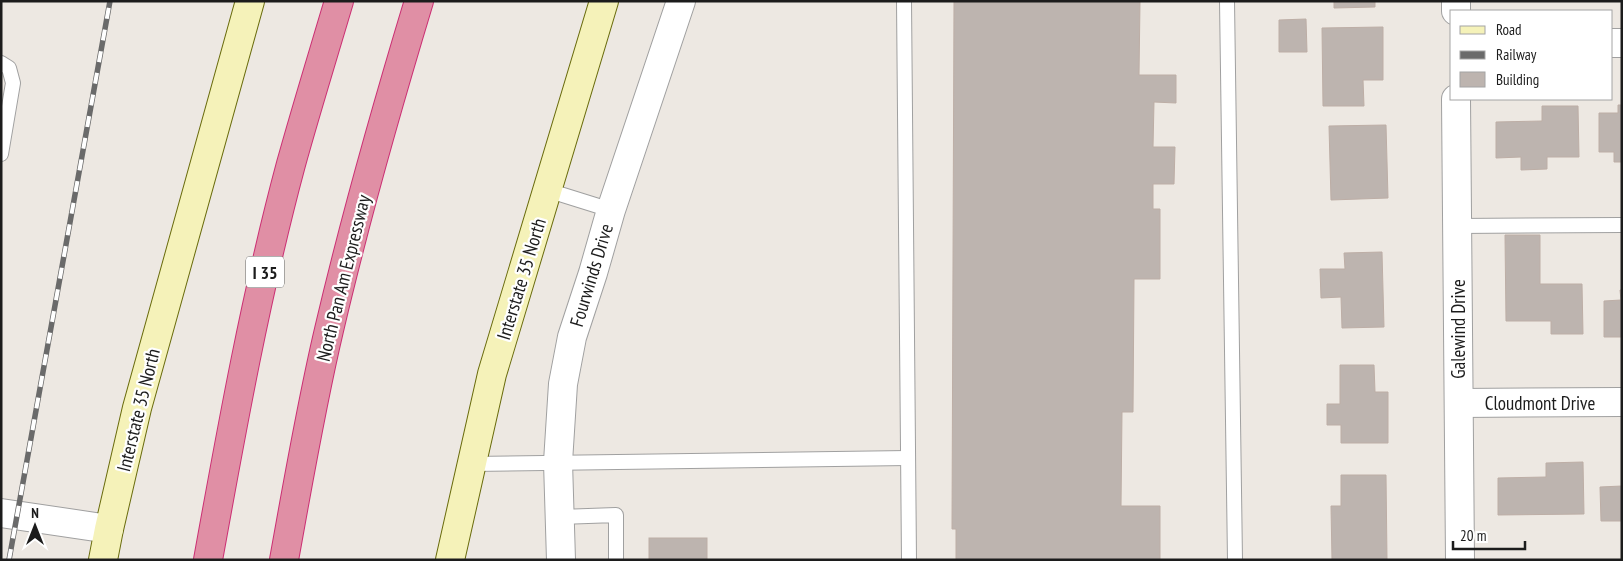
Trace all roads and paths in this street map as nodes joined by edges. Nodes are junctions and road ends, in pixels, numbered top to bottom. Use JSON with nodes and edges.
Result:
{"nodes":[{"id":1,"x":250,"y":1,"type":"edge"},
{"id":2,"x":339,"y":1,"type":"edge"},
{"id":3,"x":419,"y":1,"type":"edge"},
{"id":4,"x":604,"y":1,"type":"edge"},
{"id":5,"x":681,"y":1,"type":"edge"},
{"id":6,"x":904,"y":1,"type":"edge"},
{"id":7,"x":1227,"y":1,"type":"edge"},
{"id":8,"x":1,"y":63,"type":"edge"},
{"id":9,"x":1456,"y":100,"type":"edge"},
{"id":10,"x":1,"y":154,"type":"edge"},
{"id":11,"x":547,"y":190,"type":"junction"},
{"id":12,"x":611,"y":210,"type":"junction"},
{"id":13,"x":1622,"y":225,"type":"edge"},
{"id":14,"x":1457,"y":226,"type":"junction"},
{"id":15,"x":1622,"y":402,"type":"edge"},
{"id":16,"x":1459,"y":403,"type":"junction"},
{"id":17,"x":908,"y":458,"type":"junction"},
{"id":18,"x":558,"y":462,"type":"junction"},
{"id":19,"x":471,"y":464,"type":"junction"},
{"id":20,"x":1,"y":513,"type":"edge"},
{"id":21,"x":560,"y":517,"type":"junction"},
{"id":22,"x":109,"y":529,"type":"junction"},
{"id":23,"x":103,"y":560,"type":"edge"},
{"id":24,"x":208,"y":560,"type":"edge"},
{"id":25,"x":284,"y":560,"type":"edge"},
{"id":26,"x":450,"y":560,"type":"edge"},
{"id":27,"x":561,"y":560,"type":"edge"},
{"id":28,"x":616,"y":560,"type":"edge"},
{"id":29,"x":909,"y":560,"type":"edge"},
{"id":30,"x":1235,"y":560,"type":"edge"},
{"id":31,"x":1460,"y":560,"type":"edge"}],
"edges":[{"from":1,"to":22,"type":"main road","name":"Interstate 35 North"},
{"from":2,"to":24,"type":"highway","number":"I 35"},
{"from":3,"to":25,"type":"highway","name":"North Pan Am Expressway"},
{"from":4,"to":11,"type":"main road","name":"Interstate 35 North"},
{"from":5,"to":12,"type":"street","name":"Fourwinds Drive"},
{"from":6,"to":17,"type":"lane"},
{"from":7,"to":30,"type":"lane"},
{"from":8,"to":10,"type":"lane"},
{"from":9,"to":14,"type":"street","name":"Galewind Drive"},
{"from":11,"to":12,"type":"lane"},
{"from":11,"to":19,"type":"main road","name":"Interstate 35 North"},
{"from":12,"to":18,"type":"street","name":"Fourwinds Drive"},
{"from":13,"to":14,"type":"lane"},
{"from":14,"to":16,"type":"street","name":"Galewind Drive"},
{"from":15,"to":16,"type":"street","name":"Cloudmont Drive"},
{"from":16,"to":31,"type":"street","name":"Galewind Drive"},
{"from":17,"to":18,"type":"lane"},
{"from":17,"to":29,"type":"lane"},
{"from":18,"to":19,"type":"lane"},
{"from":18,"to":21,"type":"street","name":"Fourwinds Drive"},
{"from":19,"to":26,"type":"main road","name":"Interstate 35 North"},
{"from":20,"to":22,"type":"street"},
{"from":21,"to":27,"type":"street","name":"Fourwinds Drive"},
{"from":21,"to":28,"type":"lane"},
{"from":22,"to":23,"type":"main road","name":"Interstate 35 North"}]}
